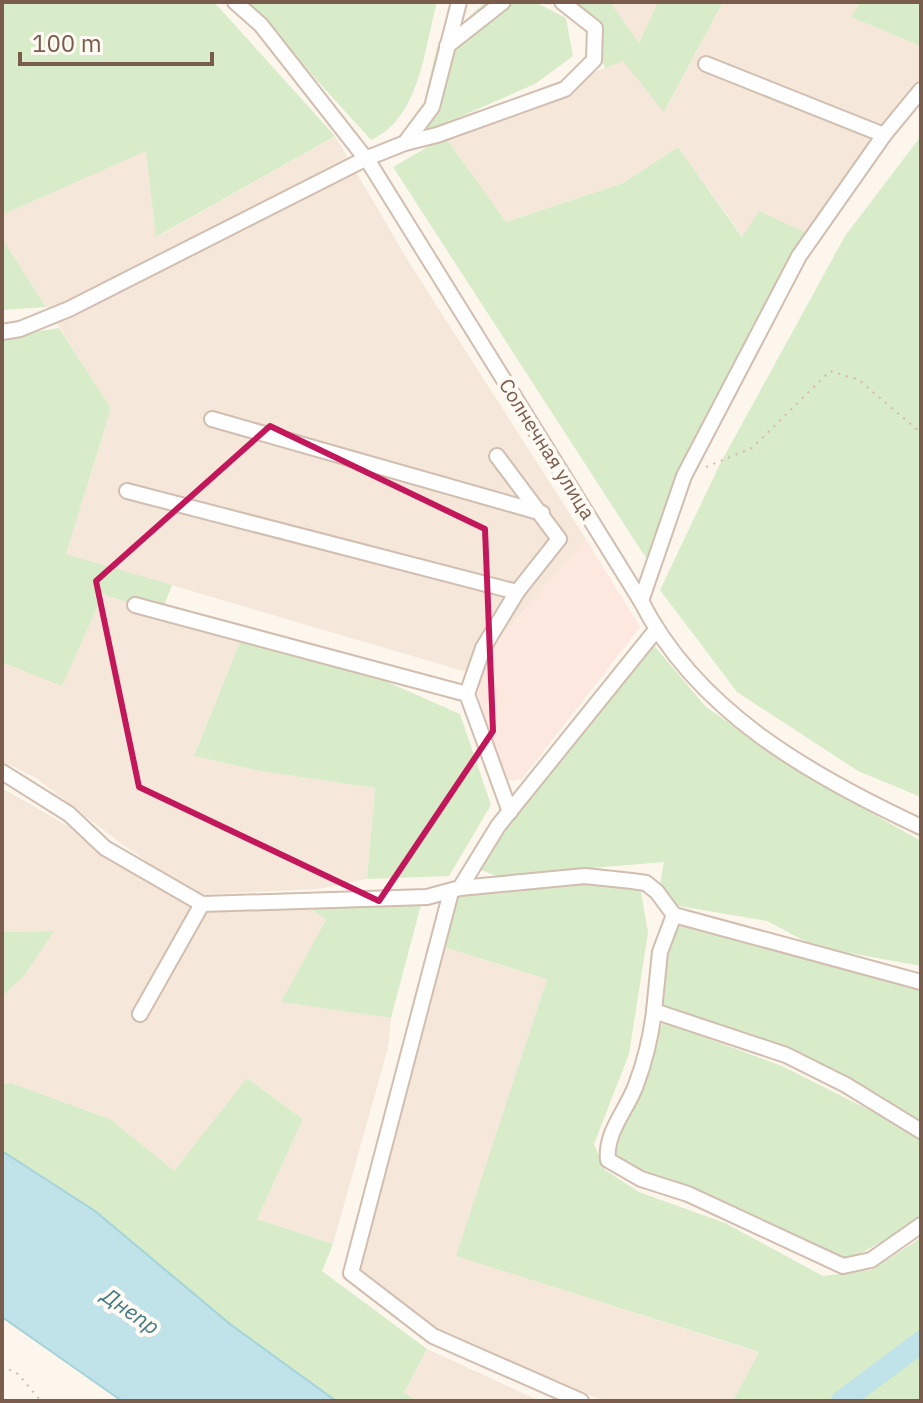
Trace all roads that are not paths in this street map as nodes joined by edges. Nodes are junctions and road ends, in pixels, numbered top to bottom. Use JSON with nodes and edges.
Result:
{"nodes":[{"id":1,"x":235,"y":2,"type":"edge"},
{"id":2,"x":459,"y":2,"type":"edge"},
{"id":3,"x":503,"y":2,"type":"edge"},
{"id":4,"x":562,"y":2,"type":"edge"},
{"id":5,"x":447,"y":46,"type":"junction"},
{"id":6,"x":706,"y":64,"type":"dead end"},
{"id":7,"x":921,"y":90,"type":"edge"},
{"id":8,"x":884,"y":135,"type":"junction"},
{"id":9,"x":405,"y":143,"type":"junction"},
{"id":10,"x":365,"y":159,"type":"junction"},
{"id":11,"x":2,"y":332,"type":"edge"},
{"id":12,"x":212,"y":419,"type":"dead end"},
{"id":13,"x":497,"y":456,"type":"dead end"},
{"id":14,"x":127,"y":491,"type":"dead end"},
{"id":15,"x":542,"y":513,"type":"junction"},
{"id":16,"x":517,"y":592,"type":"junction"},
{"id":17,"x":641,"y":601,"type":"junction"},
{"id":18,"x":135,"y":605,"type":"dead end"},
{"id":19,"x":656,"y":630,"type":"junction"},
{"id":20,"x":467,"y":694,"type":"junction"},
{"id":21,"x":2,"y":772,"type":"edge"},
{"id":22,"x":510,"y":812,"type":"junction"},
{"id":23,"x":921,"y":827,"type":"edge"},
{"id":24,"x":456,"y":890,"type":"junction"},
{"id":25,"x":202,"y":904,"type":"junction"},
{"id":26,"x":674,"y":915,"type":"junction"},
{"id":27,"x":921,"y":982,"type":"edge"},
{"id":28,"x":654,"y":1011,"type":"junction"},
{"id":29,"x":140,"y":1014,"type":"dead end"},
{"id":30,"x":921,"y":1131,"type":"edge"},
{"id":31,"x":921,"y":1225,"type":"edge"},
{"id":32,"x":581,"y":1401,"type":"edge"}],
"edges":[{"from":1,"to":10,"type":"street","name":"Солнечная улица"},
{"from":2,"to":5,"type":"street"},
{"from":3,"to":5,"type":"street"},
{"from":4,"to":9,"type":"street"},
{"from":5,"to":9,"type":"street"},
{"from":6,"to":8,"type":"street"},
{"from":7,"to":8,"type":"street"},
{"from":8,"to":17,"type":"street"},
{"from":9,"to":10,"type":"street"},
{"from":10,"to":11,"type":"street"},
{"from":10,"to":17,"type":"street","name":"Солнечная улица"},
{"from":12,"to":15,"type":"street"},
{"from":13,"to":15,"type":"street"},
{"from":14,"to":16,"type":"street"},
{"from":15,"to":16,"type":"street"},
{"from":16,"to":20,"type":"street"},
{"from":17,"to":19,"type":"street","name":"Солнечная улица"},
{"from":18,"to":20,"type":"street"},
{"from":19,"to":22,"type":"street"},
{"from":19,"to":23,"type":"street","name":"Солнечная улица"},
{"from":20,"to":22,"type":"street"},
{"from":21,"to":25,"type":"street"},
{"from":22,"to":24,"type":"street"},
{"from":24,"to":25,"type":"street"},
{"from":24,"to":26,"type":"street"},
{"from":24,"to":32,"type":"street"},
{"from":25,"to":29,"type":"street"},
{"from":26,"to":27,"type":"street"},
{"from":26,"to":28,"type":"street"},
{"from":28,"to":30,"type":"street"},
{"from":28,"to":31,"type":"street"}]}
